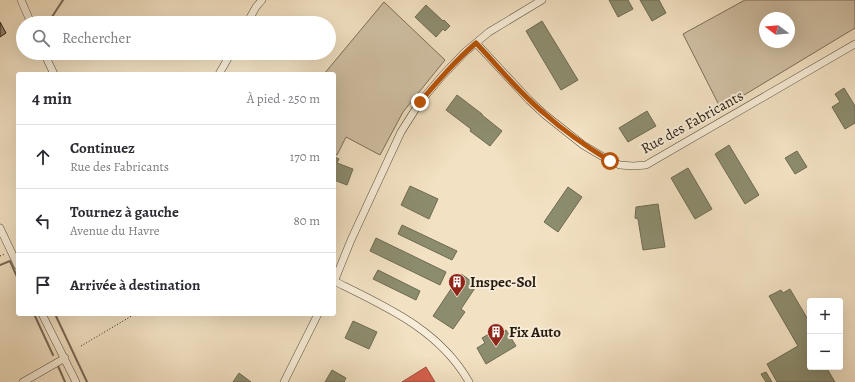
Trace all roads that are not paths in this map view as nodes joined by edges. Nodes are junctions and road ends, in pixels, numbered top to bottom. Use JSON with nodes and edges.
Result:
{"nodes":[{"id":1,"x":20,"y":0,"type":"edge"},
{"id":2,"x":262,"y":0,"type":"edge"},
{"id":3,"x":542,"y":0,"type":"edge"},
{"id":4,"x":28,"y":16,"type":"edge"},
{"id":5,"x":251,"y":16,"type":"edge"},
{"id":6,"x":476,"y":43,"type":"junction"},
{"id":7,"x":855,"y":44,"type":"edge"},
{"id":8,"x":47,"y":60,"type":"edge"},
{"id":9,"x":227,"y":60,"type":"edge"},
{"id":10,"x":53,"y":72,"type":"edge"},
{"id":11,"x":220,"y":72,"type":"edge"},
{"id":12,"x":0,"y":228,"type":"edge"},
{"id":13,"x":16,"y":262,"type":"edge"},
{"id":14,"x":336,"y":276,"type":"edge"},
{"id":15,"x":336,"y":282,"type":"edge"},
{"id":16,"x":43,"y":316,"type":"edge"},
{"id":17,"x":317,"y":316,"type":"edge"},
{"id":18,"x":65,"y":358,"type":"junction"},
{"id":19,"x":23,"y":382,"type":"edge"},
{"id":20,"x":76,"y":382,"type":"edge"},
{"id":21,"x":284,"y":382,"type":"edge"},
{"id":22,"x":469,"y":382,"type":"edge"}],
"edges":[{"from":1,"to":4,"type":"street"},
{"from":2,"to":5,"type":"street"},
{"from":3,"to":6,"type":"street"},
{"from":6,"to":7,"type":"street","name":"Rue des Fabricants"},
{"from":6,"to":14,"type":"street"},
{"from":8,"to":10,"type":"street"},
{"from":9,"to":11,"type":"street"},
{"from":12,"to":13,"type":"street"},
{"from":15,"to":22,"type":"street"},
{"from":16,"to":18,"type":"street"},
{"from":17,"to":21,"type":"street"},
{"from":18,"to":19,"type":"street"},
{"from":18,"to":20,"type":"street"}]}
